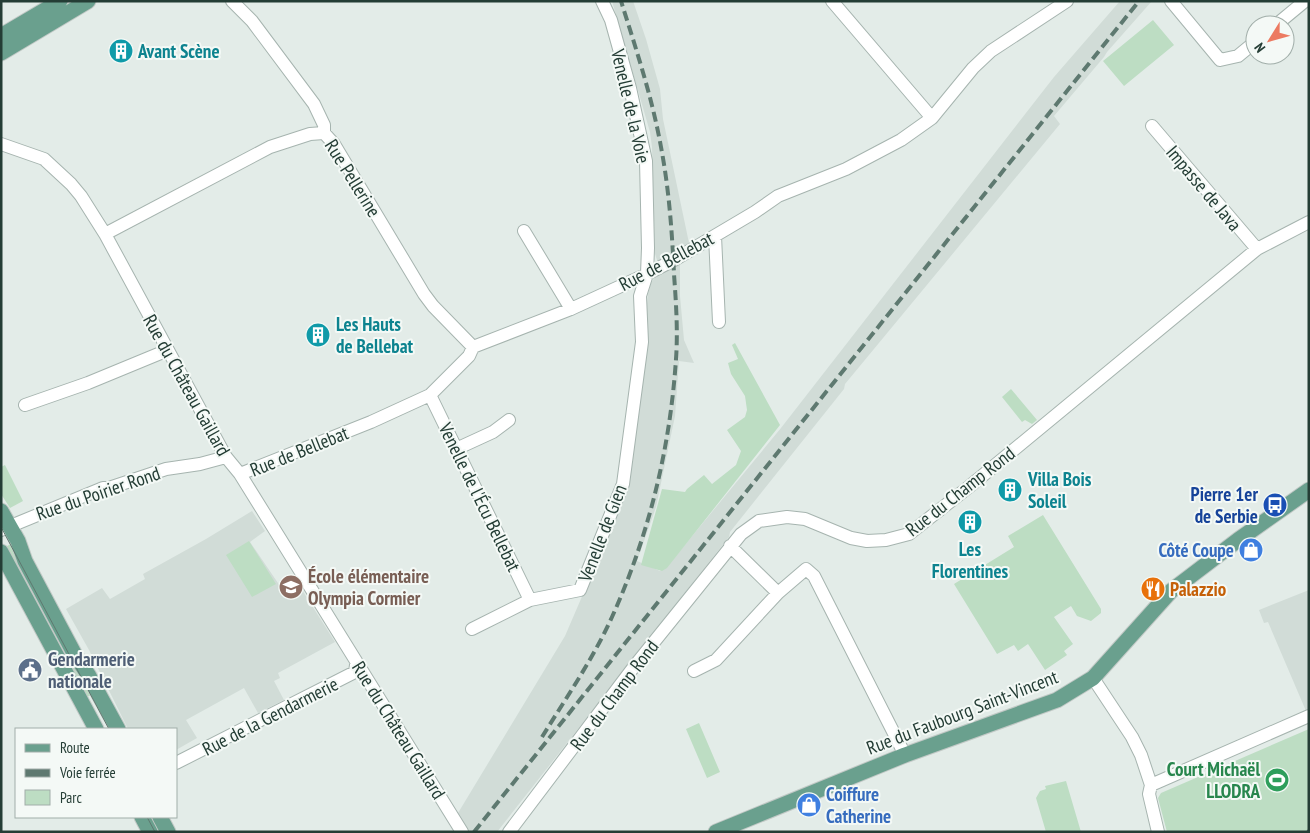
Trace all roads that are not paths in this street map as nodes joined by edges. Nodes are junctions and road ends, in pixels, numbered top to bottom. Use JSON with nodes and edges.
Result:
{"nodes":[{"id":1,"x":60,"y":1,"type":"edge"},
{"id":2,"x":88,"y":1,"type":"edge"},
{"id":3,"x":232,"y":1,"type":"edge"},
{"id":4,"x":602,"y":1,"type":"edge"},
{"id":5,"x":832,"y":1,"type":"edge"},
{"id":6,"x":1067,"y":1,"type":"edge"},
{"id":7,"x":1170,"y":1,"type":"edge"},
{"id":8,"x":1305,"y":1,"type":"edge"},
{"id":9,"x":1288,"y":15,"type":"edge"},
{"id":10,"x":1,"y":36,"type":"edge"},
{"id":11,"x":1245,"y":50,"type":"edge"},
{"id":12,"x":1,"y":52,"type":"edge"},
{"id":13,"x":932,"y":118,"type":"junction"},
{"id":14,"x":1152,"y":126,"type":"dead end"},
{"id":15,"x":324,"y":129,"type":"junction"},
{"id":16,"x":1,"y":144,"type":"edge"},
{"id":17,"x":1309,"y":222,"type":"edge"},
{"id":18,"x":524,"y":232,"type":"dead end"},
{"id":19,"x":105,"y":234,"type":"junction"},
{"id":20,"x":714,"y":236,"type":"junction"},
{"id":21,"x":1257,"y":249,"type":"junction"},
{"id":22,"x":647,"y":274,"type":"junction"},
{"id":23,"x":571,"y":309,"type":"junction"},
{"id":24,"x":719,"y":322,"type":"dead end"},
{"id":25,"x":473,"y":347,"type":"junction"},
{"id":26,"x":168,"y":350,"type":"junction"},
{"id":27,"x":430,"y":395,"type":"junction"},
{"id":28,"x":26,"y":405,"type":"dead end"},
{"id":29,"x":509,"y":420,"type":"dead end"},
{"id":30,"x":456,"y":449,"type":"junction"},
{"id":31,"x":226,"y":457,"type":"junction"},
{"id":32,"x":240,"y":474,"type":"junction"},
{"id":33,"x":1309,"y":490,"type":"edge"},
{"id":34,"x":1,"y":511,"type":"edge"},
{"id":35,"x":6,"y":528,"type":"edge"},
{"id":36,"x":730,"y":546,"type":"junction"},
{"id":37,"x":1,"y":552,"type":"edge"},
{"id":38,"x":778,"y":593,"type":"junction"},
{"id":39,"x":530,"y":600,"type":"junction"},
{"id":40,"x":472,"y":629,"type":"dead end"},
{"id":41,"x":358,"y":664,"type":"junction"},
{"id":42,"x":694,"y":671,"type":"dead end"},
{"id":43,"x":1093,"y":678,"type":"junction"},
{"id":44,"x":1309,"y":716,"type":"edge"},
{"id":45,"x":95,"y":728,"type":"edge"},
{"id":46,"x":117,"y":728,"type":"edge"},
{"id":47,"x":905,"y":755,"type":"junction"},
{"id":48,"x":178,"y":762,"type":"edge"},
{"id":49,"x":1151,"y":785,"type":"junction"},
{"id":50,"x":143,"y":818,"type":"edge"},
{"id":51,"x":161,"y":818,"type":"edge"},
{"id":52,"x":459,"y":828,"type":"edge"},
{"id":53,"x":150,"y":832,"type":"edge"},
{"id":54,"x":168,"y":832,"type":"edge"},
{"id":55,"x":509,"y":832,"type":"edge"},
{"id":56,"x":716,"y":832,"type":"edge"},
{"id":57,"x":1158,"y":832,"type":"edge"}],
"edges":[{"from":1,"to":10,"type":"main road"},
{"from":2,"to":12,"type":"main road"},
{"from":3,"to":15,"type":"street"},
{"from":4,"to":22,"type":"street","name":"Venelle de la Voie"},
{"from":5,"to":13,"type":"street"},
{"from":6,"to":13,"type":"street","name":"Rue de Bellebat"},
{"from":7,"to":11,"type":"street"},
{"from":8,"to":9,"type":"street"},
{"from":13,"to":20,"type":"street","name":"Rue de Bellebat"},
{"from":14,"to":21,"type":"street","name":"Impasse de Java"},
{"from":15,"to":19,"type":"street","name":"Rue Pellerine"},
{"from":15,"to":25,"type":"street","name":"Rue Pellerine"},
{"from":16,"to":19,"type":"street","name":"Rue du Château Gaillard"},
{"from":17,"to":21,"type":"street","name":"Rue du Champ Rond"},
{"from":18,"to":23,"type":"street"},
{"from":19,"to":26,"type":"street","name":"Rue du Château Gaillard"},
{"from":20,"to":22,"type":"street","name":"Rue de Bellebat"},
{"from":20,"to":24,"type":"street"},
{"from":21,"to":36,"type":"street","name":"Rue du Champ Rond"},
{"from":22,"to":23,"type":"street","name":"Rue de Bellebat"},
{"from":22,"to":39,"type":"street","name":"Venelle de Gien"},
{"from":23,"to":25,"type":"street","name":"Rue de Bellebat"},
{"from":25,"to":27,"type":"street","name":"Rue de Bellebat"},
{"from":26,"to":28,"type":"street"},
{"from":26,"to":31,"type":"street","name":"Rue du Château Gaillard"},
{"from":27,"to":30,"type":"street","name":"Venelle de l'Écu Bellebat"},
{"from":27,"to":32,"type":"street","name":"Rue de Bellebat"},
{"from":29,"to":30,"type":"street"},
{"from":30,"to":39,"type":"street","name":"Venelle de l'Écu Bellebat"},
{"from":31,"to":32,"type":"street","name":"Rue du Château Gaillard"},
{"from":31,"to":35,"type":"street","name":"Rue du Poirier Rond"},
{"from":32,"to":41,"type":"street","name":"Rue du Château Gaillard"},
{"from":33,"to":43,"type":"main road","name":"Rue du Faubourg Saint-Vincent"},
{"from":34,"to":35,"type":"main road"},
{"from":35,"to":46,"type":"main road"},
{"from":36,"to":38,"type":"street"},
{"from":36,"to":55,"type":"street","name":"Rue du Champ Rond"},
{"from":37,"to":45,"type":"main road"},
{"from":38,"to":42,"type":"street"},
{"from":38,"to":47,"type":"street"},
{"from":39,"to":40,"type":"street","name":"Venelle de Gien"},
{"from":41,"to":48,"type":"street","name":"Rue de la Gendarmerie"},
{"from":41,"to":52,"type":"street","name":"Rue du Château Gaillard"},
{"from":43,"to":47,"type":"main road","name":"Rue du Faubourg Saint-Vincent"},
{"from":43,"to":49,"type":"street"},
{"from":44,"to":49,"type":"street"},
{"from":47,"to":56,"type":"main road","name":"Rue du Faubourg Saint-Vincent"},
{"from":49,"to":57,"type":"street"},
{"from":50,"to":53,"type":"main road"},
{"from":51,"to":54,"type":"main road"}]}
